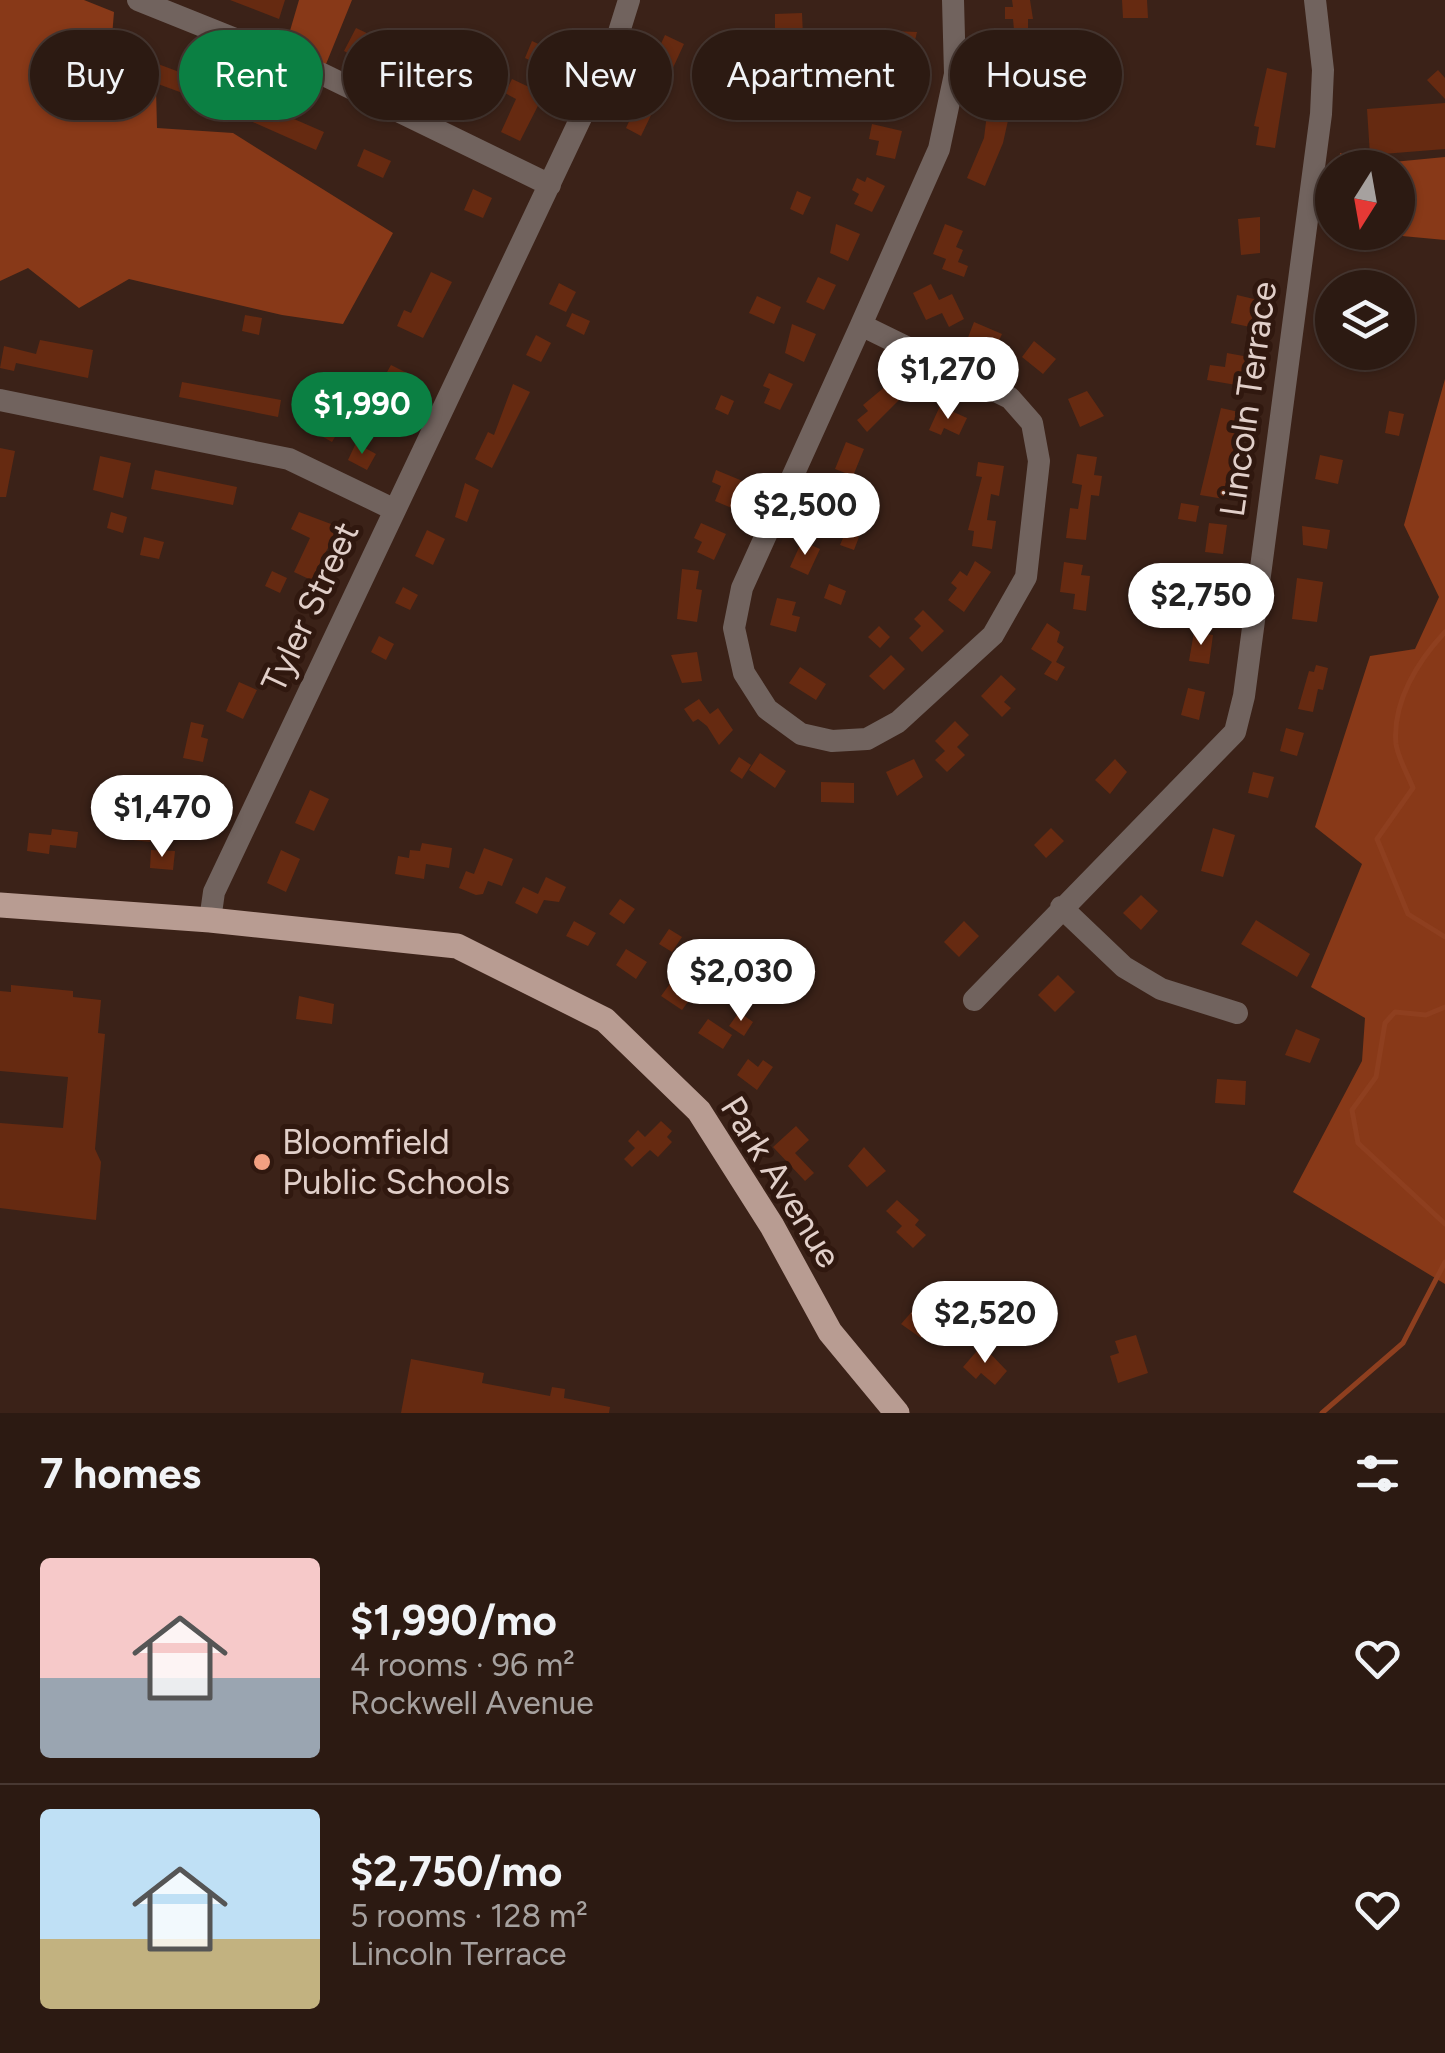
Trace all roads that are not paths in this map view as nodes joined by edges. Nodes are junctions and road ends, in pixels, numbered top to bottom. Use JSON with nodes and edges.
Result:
{"nodes":[{"id":1,"x":138,"y":0,"type":"edge"},
{"id":2,"x":629,"y":0,"type":"edge"},
{"id":3,"x":953,"y":0,"type":"edge"},
{"id":4,"x":1315,"y":0,"type":"edge"},
{"id":5,"x":550,"y":184,"type":"junction"},
{"id":6,"x":861,"y":325,"type":"junction"},
{"id":7,"x":0,"y":400,"type":"edge"},
{"id":8,"x":394,"y":510,"type":"junction"},
{"id":9,"x":0,"y":905,"type":"edge"},
{"id":10,"x":1061,"y":908,"type":"junction"},
{"id":11,"x":210,"y":920,"type":"junction"},
{"id":12,"x":974,"y":1000,"type":"dead end"},
{"id":13,"x":1237,"y":1013,"type":"dead end"},
{"id":14,"x":896,"y":1413,"type":"edge"}],
"edges":[{"from":1,"to":5,"type":"street"},
{"from":2,"to":5,"type":"street","name":"Tyler Street"},
{"from":3,"to":6,"type":"street"},
{"from":4,"to":10,"type":"street","name":"Lincoln Terrace"},
{"from":5,"to":8,"type":"street","name":"Tyler Street"},
{"from":6,"to":6,"type":"street"},
{"from":7,"to":8,"type":"street"},
{"from":8,"to":11,"type":"street","name":"Tyler Street"},
{"from":9,"to":11,"type":"main road","name":"Park Avenue"},
{"from":10,"to":12,"type":"street","name":"Lincoln Terrace"},
{"from":10,"to":13,"type":"street"},
{"from":11,"to":14,"type":"main road","name":"Park Avenue"}]}
